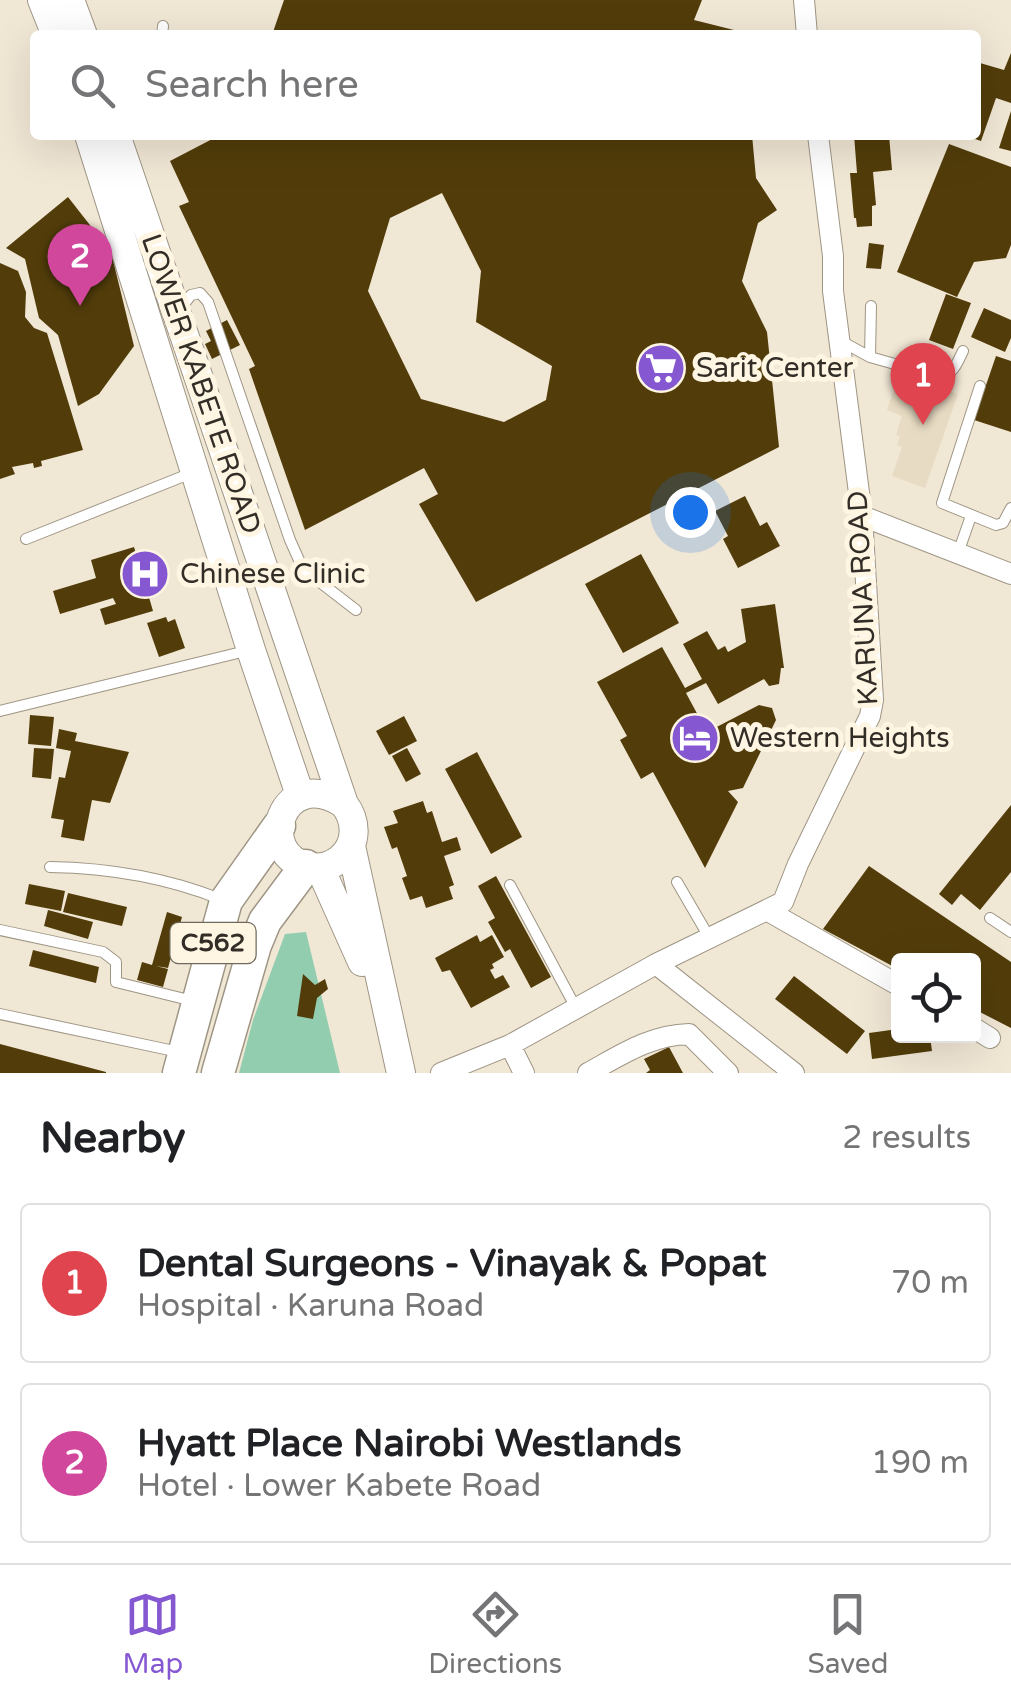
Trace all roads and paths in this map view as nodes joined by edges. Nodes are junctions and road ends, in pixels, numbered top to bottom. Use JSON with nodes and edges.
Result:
{"nodes":[{"id":1,"x":42,"y":0,"type":"edge"},
{"id":2,"x":70,"y":0,"type":"edge"},
{"id":3,"x":804,"y":0,"type":"edge"},
{"id":4,"x":54,"y":30,"type":"edge"},
{"id":5,"x":81,"y":30,"type":"edge"},
{"id":6,"x":807,"y":30,"type":"edge"},
{"id":7,"x":91,"y":140,"type":"edge"},
{"id":8,"x":118,"y":140,"type":"edge"},
{"id":9,"x":819,"y":140,"type":"edge"},
{"id":10,"x":871,"y":306,"type":"dead end"},
{"id":11,"x":177,"y":314,"type":"junction"},
{"id":12,"x":840,"y":340,"type":"junction"},
{"id":13,"x":962,"y":351,"type":"dead end"},
{"id":14,"x":870,"y":357,"type":"junction"},
{"id":15,"x":980,"y":386,"type":"dead end"},
{"id":16,"x":195,"y":472,"type":"junction"},
{"id":17,"x":1011,"y":508,"type":"edge"},
{"id":18,"x":862,"y":516,"type":"junction"},
{"id":19,"x":971,"y":516,"type":"junction"},
{"id":20,"x":26,"y":539,"type":"dead end"},
{"id":21,"x":958,"y":553,"type":"junction"},
{"id":22,"x":1011,"y":574,"type":"edge"},
{"id":23,"x":356,"y":610,"type":"dead end"},
{"id":24,"x":251,"y":650,"type":"junction"},
{"id":25,"x":0,"y":710,"type":"edge"},
{"id":26,"x":300,"y":796,"type":"junction"},
{"id":27,"x":344,"y":804,"type":"junction"},
{"id":28,"x":278,"y":826,"type":"junction"},
{"id":29,"x":351,"y":846,"type":"junction"},
{"id":30,"x":50,"y":867,"type":"dead end"},
{"id":31,"x":313,"y":867,"type":"junction"},
{"id":32,"x":677,"y":882,"type":"dead end"},
{"id":33,"x":510,"y":885,"type":"dead end"},
{"id":34,"x":226,"y":901,"type":"junction"},
{"id":35,"x":768,"y":911,"type":"junction"},
{"id":36,"x":990,"y":918,"type":"dead end"},
{"id":37,"x":0,"y":930,"type":"edge"},
{"id":38,"x":1011,"y":932,"type":"edge"},
{"id":39,"x":709,"y":937,"type":"junction"},
{"id":40,"x":656,"y":964,"type":"junction"},
{"id":41,"x":891,"y":981,"type":"edge"},
{"id":42,"x":199,"y":1002,"type":"junction"},
{"id":43,"x":576,"y":1008,"type":"junction"},
{"id":44,"x":0,"y":1014,"type":"edge"},
{"id":45,"x":510,"y":1044,"type":"junction"},
{"id":46,"x":182,"y":1063,"type":"edge"},
{"id":47,"x":400,"y":1070,"type":"edge"},
{"id":48,"x":218,"y":1073,"type":"edge"},
{"id":49,"x":441,"y":1073,"type":"edge"},
{"id":50,"x":524,"y":1073,"type":"edge"},
{"id":51,"x":588,"y":1073,"type":"edge"},
{"id":52,"x":728,"y":1073,"type":"edge"},
{"id":53,"x":794,"y":1073,"type":"edge"}],
"edges":[{"from":1,"to":4,"type":"main road"},
{"from":2,"to":5,"type":"main road"},
{"from":3,"to":6,"type":"street"},
{"from":7,"to":16,"type":"main road","name":"LOWER KABETE ROAD"},
{"from":8,"to":11,"type":"main road","name":"LOWER KABETE ROAD"},
{"from":9,"to":12,"type":"street","name":"KARUNA ROAD"},
{"from":10,"to":14,"type":"lane"},
{"from":11,"to":23,"type":"lane"},
{"from":11,"to":27,"type":"main road","name":"LOWER KABETE ROAD"},
{"from":12,"to":14,"type":"lane"},
{"from":12,"to":18,"type":"street","name":"KARUNA ROAD"},
{"from":13,"to":14,"type":"lane"},
{"from":15,"to":19,"type":"lane"},
{"from":16,"to":20,"type":"lane"},
{"from":16,"to":24,"type":"main road","name":"LOWER KABETE ROAD"},
{"from":17,"to":19,"type":"lane"},
{"from":18,"to":21,"type":"street"},
{"from":18,"to":35,"type":"street","name":"KARUNA ROAD"},
{"from":19,"to":21,"type":"lane"},
{"from":21,"to":22,"type":"street"},
{"from":24,"to":25,"type":"lane"},
{"from":24,"to":26,"type":"main road","name":"LOWER KABETE ROAD"},
{"from":26,"to":27,"type":"main road"},
{"from":26,"to":28,"type":"main road"},
{"from":27,"to":29,"type":"main road","name":"LOWER KABETE ROAD"},
{"from":28,"to":31,"type":"main road","name":"LOWER KABETE ROAD"},
{"from":28,"to":34,"type":"main road","number":"C562"},
{"from":29,"to":31,"type":"main road"},
{"from":29,"to":47,"type":"main road","name":"LOWER KABETE ROAD"},
{"from":30,"to":34,"type":"lane"},
{"from":31,"to":47,"type":"main road","name":"LOWER KABETE ROAD"},
{"from":31,"to":48,"type":"main road","number":"C562"},
{"from":32,"to":39,"type":"lane"},
{"from":33,"to":43,"type":"lane"},
{"from":34,"to":42,"type":"main road","number":"C562"},
{"from":35,"to":39,"type":"street"},
{"from":35,"to":41,"type":"street"},
{"from":36,"to":38,"type":"lane"},
{"from":37,"to":42,"type":"lane"},
{"from":39,"to":40,"type":"street"},
{"from":40,"to":43,"type":"street"},
{"from":40,"to":53,"type":"street"},
{"from":42,"to":46,"type":"main road","number":"C562"},
{"from":43,"to":45,"type":"street"},
{"from":44,"to":46,"type":"lane"},
{"from":45,"to":49,"type":"street"},
{"from":45,"to":50,"type":"street"},
{"from":51,"to":52,"type":"street"}]}
